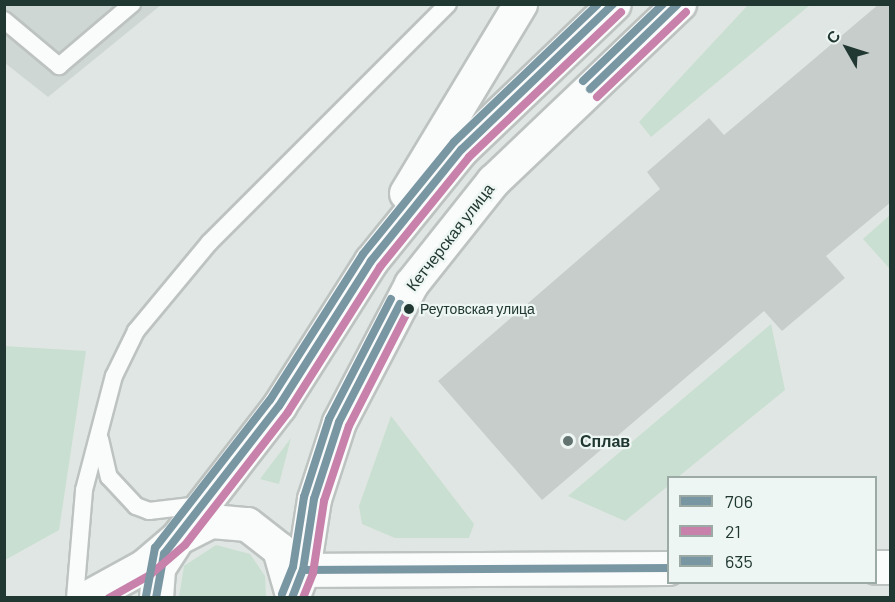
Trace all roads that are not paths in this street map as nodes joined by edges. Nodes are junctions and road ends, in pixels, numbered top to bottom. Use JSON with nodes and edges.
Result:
{"nodes":[{"id":1,"x":132,"y":4,"type":"edge"},
{"id":2,"x":448,"y":4,"type":"edge"},
{"id":3,"x":520,"y":4,"type":"edge"},
{"id":4,"x":614,"y":4,"type":"edge"},
{"id":5,"x":680,"y":4,"type":"edge"},
{"id":6,"x":4,"y":20,"type":"edge"},
{"id":7,"x":371,"y":261,"type":"junction"},
{"id":8,"x":99,"y":432,"type":"junction"},
{"id":9,"x":203,"y":504,"type":"junction"},
{"id":10,"x":177,"y":538,"type":"junction"},
{"id":11,"x":667,"y":568,"type":"edge"},
{"id":12,"x":293,"y":584,"type":"edge"},
{"id":13,"x":75,"y":597,"type":"edge"},
{"id":14,"x":86,"y":597,"type":"edge"},
{"id":15,"x":156,"y":597,"type":"edge"}],
"edges":[{"from":1,"to":6,"type":"lane"},
{"from":2,"to":8,"type":"lane"},
{"from":3,"to":7,"type":"main road"},
{"from":4,"to":7,"type":"main road"},
{"from":5,"to":12,"type":"main road","name":"Кетчерская улица"},
{"from":7,"to":9,"type":"main road"},
{"from":8,"to":9,"type":"lane"},
{"from":8,"to":13,"type":"lane"},
{"from":9,"to":10,"type":"main road"},
{"from":10,"to":12,"type":"main road"},
{"from":10,"to":14,"type":"main road"},
{"from":10,"to":15,"type":"main road"},
{"from":11,"to":12,"type":"main road"}]}
